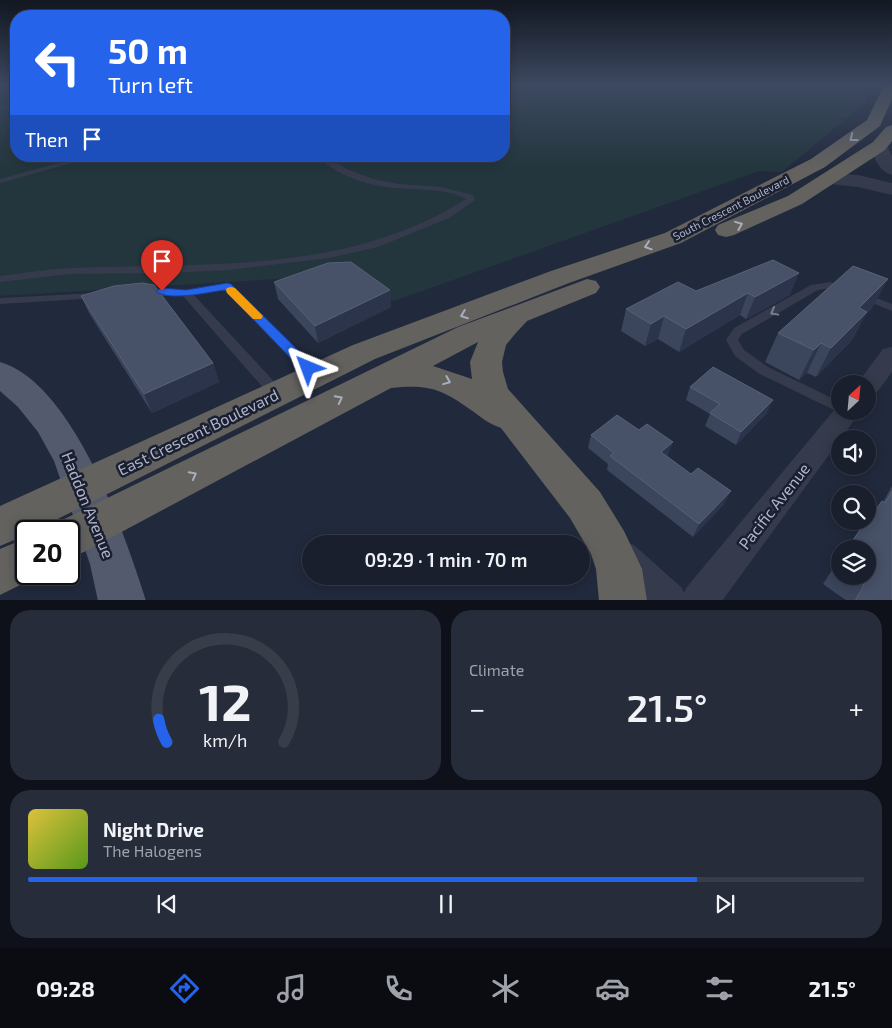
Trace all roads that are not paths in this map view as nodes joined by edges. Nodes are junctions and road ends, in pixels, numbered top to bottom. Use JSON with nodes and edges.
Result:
{"nodes":[{"id":1,"x":879,"y":113,"type":"edge"},
{"id":2,"x":886,"y":138,"type":"edge"},
{"id":3,"x":70,"y":162,"type":"edge"},
{"id":4,"x":331,"y":162,"type":"edge"},
{"id":5,"x":892,"y":169,"type":"edge"},
{"id":6,"x":828,"y":178,"type":"junction"},
{"id":7,"x":0,"y":180,"type":"edge"},
{"id":8,"x":892,"y":189,"type":"edge"},
{"id":9,"x":0,"y":279,"type":"edge"},
{"id":10,"x":133,"y":293,"type":"edge"},
{"id":11,"x":186,"y":293,"type":"junction"},
{"id":12,"x":105,"y":295,"type":"edge"},
{"id":13,"x":564,"y":295,"type":"joint"},
{"id":14,"x":0,"y":302,"type":"edge"},
{"id":15,"x":516,"y":305,"type":"junction"},
{"id":16,"x":892,"y":308,"type":"edge"},
{"id":17,"x":892,"y":355,"type":"edge"},
{"id":18,"x":0,"y":373,"type":"edge"},
{"id":19,"x":316,"y":376,"type":"junction"},
{"id":20,"x":876,"y":376,"type":"edge"},
{"id":21,"x":382,"y":378,"type":"junction"},
{"id":22,"x":277,"y":394,"type":"junction"},
{"id":23,"x":831,"y":404,"type":"edge"},
{"id":24,"x":838,"y":420,"type":"edge"},
{"id":25,"x":522,"y":430,"type":"junction"},
{"id":26,"x":141,"y":481,"type":"junction"},
{"id":27,"x":18,"y":518,"type":"edge"},
{"id":28,"x":80,"y":529,"type":"edge"},
{"id":29,"x":609,"y":545,"type":"junction"},
{"id":30,"x":15,"y":566,"type":"edge"},
{"id":31,"x":0,"y":573,"type":"edge"},
{"id":32,"x":122,"y":600,"type":"edge"},
{"id":33,"x":623,"y":600,"type":"edge"},
{"id":34,"x":669,"y":600,"type":"edge"},
{"id":35,"x":699,"y":600,"type":"edge"}],
"edges":[{"from":1,"to":15,"type":"highway","name":"South Crescent Boulevard","one_way":true},
{"from":2,"to":5,"type":"street"},
{"from":2,"to":6,"type":"highway","name":"South Crescent Boulevard"},
{"from":3,"to":7,"type":"lane"},
{"from":4,"to":9,"type":"lane"},
{"from":6,"to":8,"type":"street"},
{"from":13,"to":6,"type":"highway","name":"South Crescent Boulevard","one_way":true},
{"from":10,"to":11,"type":"lane"},
{"from":11,"to":19,"type":"lane"},
{"from":11,"to":22,"type":"lane"},
{"from":12,"to":14,"type":"lane"},
{"from":13,"to":15,"type":"highway","name":"East Crescent Boulevard"},
{"from":15,"to":19,"type":"highway","name":"East Crescent Boulevard","one_way":true},
{"from":15,"to":21,"type":"highway","name":"East Crescent Boulevard"},
{"from":15,"to":25,"type":"highway"},
{"from":16,"to":23,"type":"lane","one_way":true},
{"from":17,"to":20,"type":"street"},
{"from":18,"to":32,"type":"main road","name":"Haddon Avenue"},
{"from":19,"to":22,"type":"highway","name":"East Crescent Boulevard"},
{"from":21,"to":25,"type":"highway","one_way":true},
{"from":26,"to":21,"type":"highway","name":"East Crescent Boulevard","one_way":true},
{"from":22,"to":26,"type":"highway","name":"East Crescent Boulevard"},
{"from":24,"to":35,"type":"street","name":"Pacific Avenue"},
{"from":25,"to":29,"type":"highway"},
{"from":26,"to":27,"type":"highway","name":"East Crescent Boulevard"},
{"from":26,"to":28,"type":"highway","name":"East Crescent Boulevard"},
{"from":29,"to":33,"type":"highway"},
{"from":29,"to":34,"type":"street"},
{"from":30,"to":31,"type":"highway"}]}
